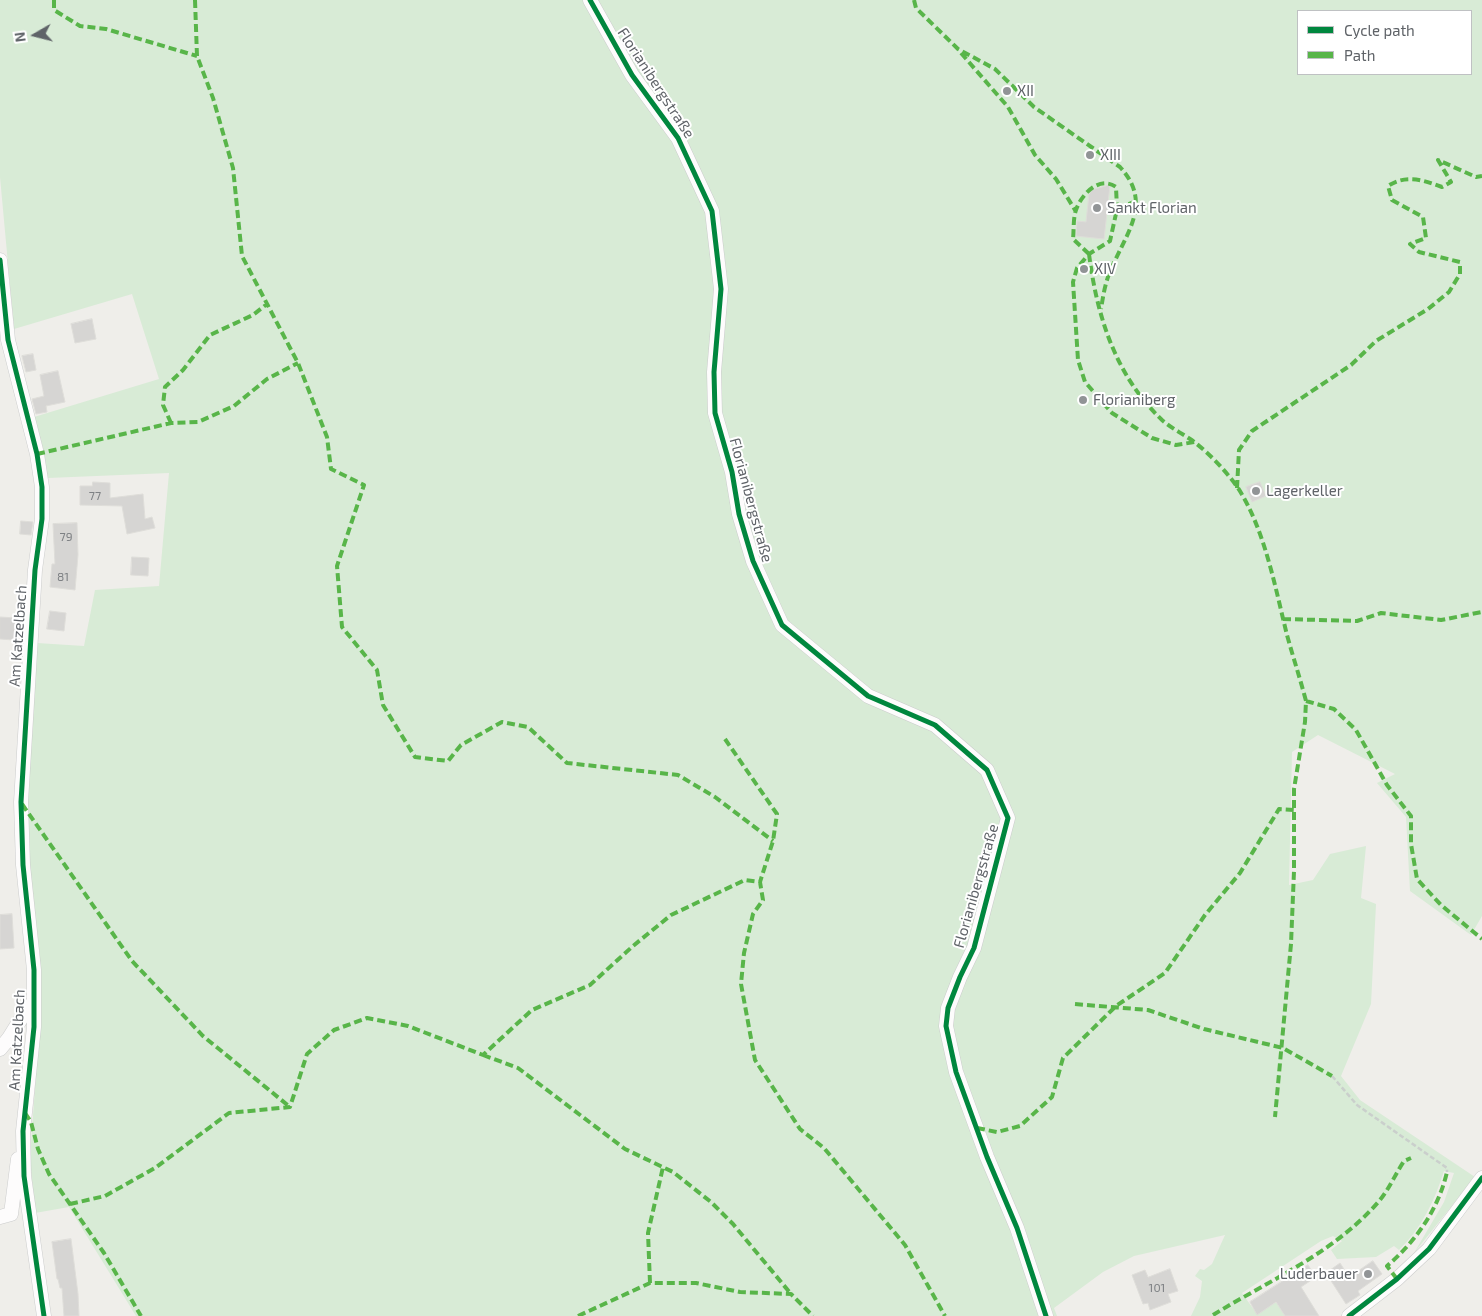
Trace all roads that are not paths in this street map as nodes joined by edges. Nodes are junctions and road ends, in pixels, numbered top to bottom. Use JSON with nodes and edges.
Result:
{"nodes":[{"id":1,"x":590,"y":0,"type":"edge"},
{"id":2,"x":0,"y":260,"type":"edge"},
{"id":3,"x":33,"y":1004,"type":"junction"},
{"id":4,"x":0,"y":1048,"type":"edge"},
{"id":5,"x":23,"y":1152,"type":"junction"},
{"id":6,"x":1482,"y":1178,"type":"edge"},
{"id":7,"x":0,"y":1217,"type":"edge"},
{"id":8,"x":44,"y":1316,"type":"edge"},
{"id":9,"x":1046,"y":1316,"type":"edge"},
{"id":10,"x":1349,"y":1316,"type":"edge"}],
"edges":[{"from":1,"to":9,"type":"street","name":"Florianibergstraße"},
{"from":2,"to":3,"type":"street","name":"Am Katzelbach"},
{"from":3,"to":4,"type":"street","name":"Am Katzelbach"},
{"from":3,"to":5,"type":"street","name":"Am Katzelbach"},
{"from":5,"to":7,"type":"street","name":"Am Katzelbach"},
{"from":5,"to":8,"type":"street","name":"Am Katzelbach"},
{"from":6,"to":10,"type":"street"}]}
